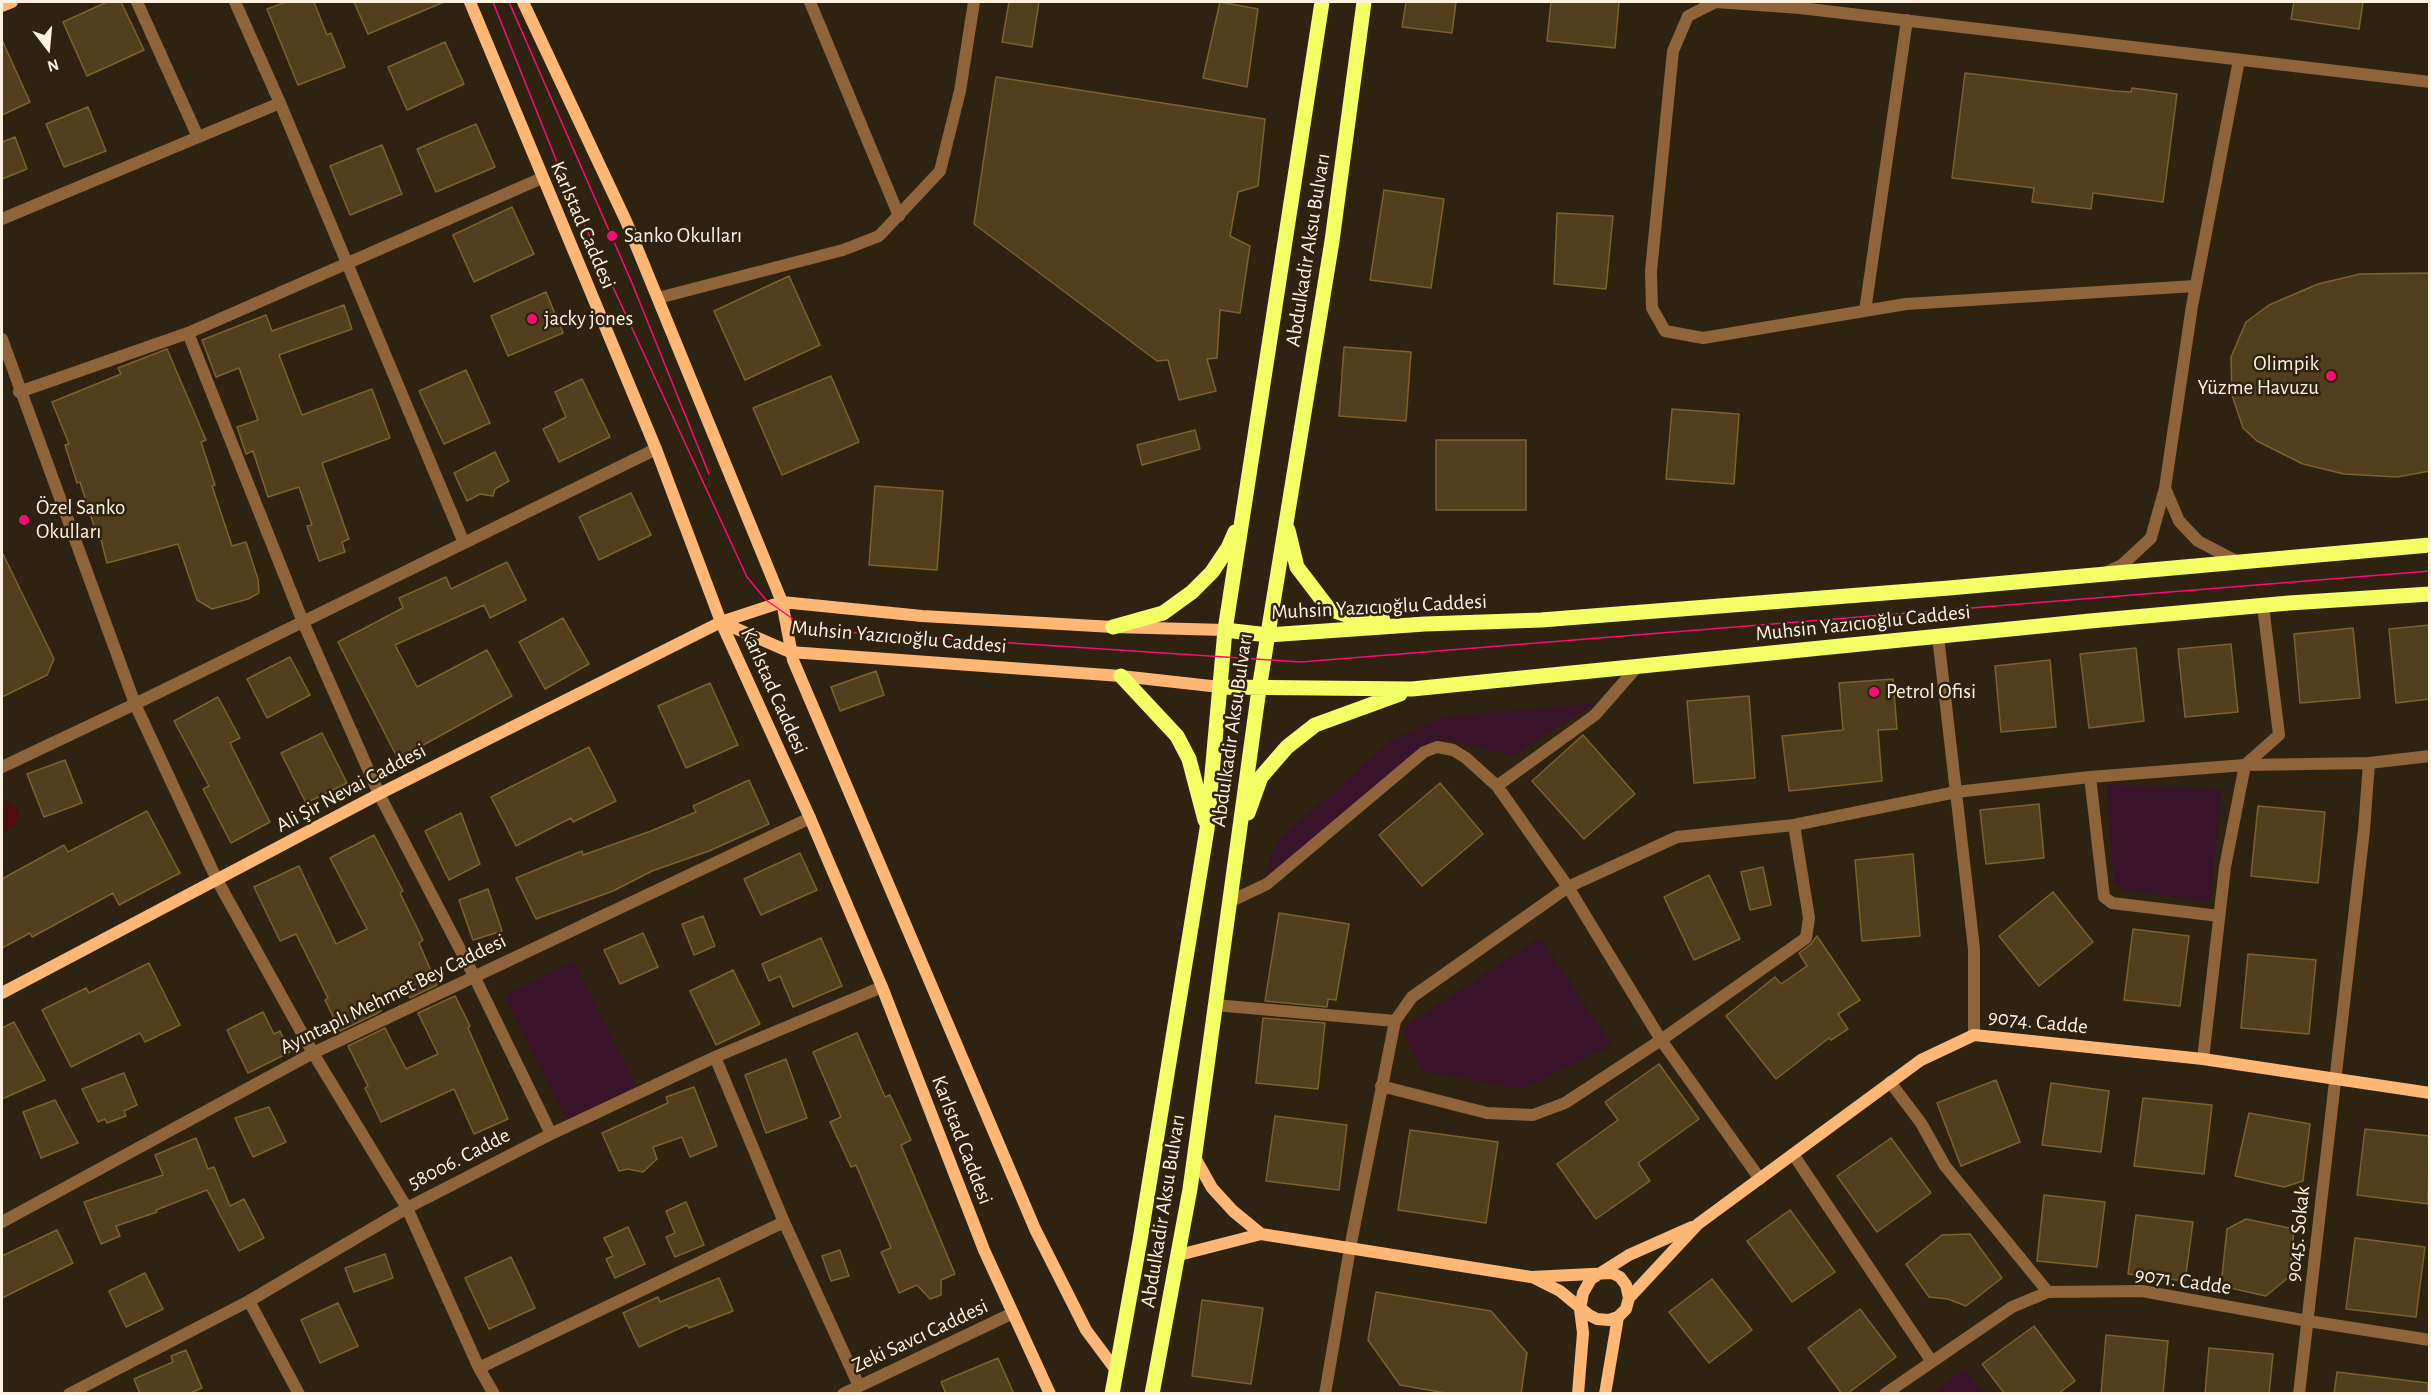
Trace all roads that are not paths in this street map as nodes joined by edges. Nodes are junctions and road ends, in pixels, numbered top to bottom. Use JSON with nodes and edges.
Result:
{"nodes":[{"id":1,"x":12,"y":2,"type":"edge"},
{"id":2,"x":137,"y":2,"type":"edge"},
{"id":3,"x":235,"y":2,"type":"edge"},
{"id":4,"x":470,"y":2,"type":"edge"},
{"id":5,"x":523,"y":2,"type":"edge"},
{"id":6,"x":810,"y":2,"type":"edge"},
{"id":7,"x":974,"y":2,"type":"edge"},
{"id":8,"x":1322,"y":2,"type":"edge"},
{"id":9,"x":1364,"y":2,"type":"edge"},
{"id":10,"x":2,"y":6,"type":"edge"},
{"id":11,"x":1907,"y":20,"type":"junction"},
{"id":12,"x":2239,"y":60,"type":"junction"},
{"id":13,"x":2430,"y":82,"type":"edge"},
{"id":14,"x":280,"y":103,"type":"junction"},
{"id":15,"x":198,"y":137,"type":"junction"},
{"id":16,"x":543,"y":178,"type":"junction"},
{"id":17,"x":899,"y":216,"type":"junction"},
{"id":18,"x":2,"y":219,"type":"edge"},
{"id":19,"x":347,"y":263,"type":"junction"},
{"id":20,"x":2195,"y":286,"type":"junction"},
{"id":21,"x":658,"y":298,"type":"junction"},
{"id":22,"x":1865,"y":311,"type":"junction"},
{"id":23,"x":188,"y":333,"type":"junction"},
{"id":24,"x":2,"y":339,"type":"edge"},
{"id":25,"x":19,"y":392,"type":"junction"},
{"id":26,"x":656,"y":450,"type":"junction"},
{"id":27,"x":2165,"y":488,"type":"junction"},
{"id":28,"x":1245,"y":507,"type":"junction"},
{"id":29,"x":1286,"y":521,"type":"junction"},
{"id":30,"x":464,"y":543,"type":"junction"},
{"id":31,"x":2430,"y":545,"type":"edge"},
{"id":32,"x":2238,"y":562,"type":"junction"},
{"id":33,"x":2103,"y":574,"type":"junction"},
{"id":34,"x":2430,"y":594,"type":"edge"},
{"id":35,"x":782,"y":602,"type":"junction"},
{"id":36,"x":2263,"y":606,"type":"junction"},
{"id":37,"x":303,"y":622,"type":"junction"},
{"id":38,"x":721,"y":622,"type":"junction"},
{"id":39,"x":1425,"y":624,"type":"junction"},
{"id":40,"x":1113,"y":627,"type":"junction"},
{"id":41,"x":1225,"y":630,"type":"junction"},
{"id":42,"x":1268,"y":635,"type":"junction"},
{"id":43,"x":1938,"y":636,"type":"junction"},
{"id":44,"x":790,"y":652,"type":"junction"},
{"id":45,"x":1637,"y":667,"type":"junction"},
{"id":46,"x":1121,"y":676,"type":"junction"},
{"id":47,"x":1220,"y":687,"type":"junction"},
{"id":48,"x":1259,"y":688,"type":"junction"},
{"id":49,"x":1412,"y":689,"type":"junction"},
{"id":50,"x":135,"y":704,"type":"junction"},
{"id":51,"x":2430,"y":756,"type":"edge"},
{"id":52,"x":2369,"y":763,"type":"junction"},
{"id":53,"x":2246,"y":765,"type":"junction"},
{"id":54,"x":2,"y":767,"type":"edge"},
{"id":55,"x":2090,"y":777,"type":"junction"},
{"id":56,"x":1497,"y":786,"type":"junction"},
{"id":57,"x":1956,"y":792,"type":"junction"},
{"id":58,"x":379,"y":794,"type":"junction"},
{"id":59,"x":810,"y":818,"type":"junction"},
{"id":60,"x":1794,"y":825,"type":"junction"},
{"id":61,"x":1207,"y":829,"type":"junction"},
{"id":62,"x":1237,"y":844,"type":"junction"},
{"id":63,"x":217,"y":880,"type":"junction"},
{"id":64,"x":1568,"y":887,"type":"junction"},
{"id":65,"x":1229,"y":902,"type":"junction"},
{"id":66,"x":2219,"y":916,"type":"junction"},
{"id":67,"x":474,"y":976,"type":"junction"},
{"id":68,"x":882,"y":987,"type":"junction"},
{"id":69,"x":2,"y":993,"type":"edge"},
{"id":70,"x":1215,"y":1005,"type":"junction"},
{"id":71,"x":1395,"y":1021,"type":"junction"},
{"id":72,"x":1974,"y":1035,"type":"junction"},
{"id":73,"x":1661,"y":1040,"type":"junction"},
{"id":74,"x":314,"y":1053,"type":"junction"},
{"id":75,"x":715,"y":1057,"type":"junction"},
{"id":76,"x":2203,"y":1059,"type":"junction"},
{"id":77,"x":2335,"y":1080,"type":"junction"},
{"id":78,"x":1890,"y":1083,"type":"junction"},
{"id":79,"x":1381,"y":1086,"type":"junction"},
{"id":80,"x":2430,"y":1093,"type":"edge"},
{"id":81,"x":551,"y":1134,"type":"junction"},
{"id":82,"x":1793,"y":1154,"type":"junction"},
{"id":83,"x":1194,"y":1156,"type":"junction"},
{"id":84,"x":1760,"y":1179,"type":"junction"},
{"id":85,"x":407,"y":1208,"type":"junction"},
{"id":86,"x":2,"y":1222,"type":"edge"},
{"id":87,"x":784,"y":1222,"type":"junction"},
{"id":88,"x":1698,"y":1224,"type":"junction"},
{"id":89,"x":1261,"y":1234,"type":"junction"},
{"id":90,"x":1350,"y":1248,"type":"junction"},
{"id":91,"x":1179,"y":1255,"type":"junction"},
{"id":92,"x":1601,"y":1273,"type":"junction"},
{"id":93,"x":1531,"y":1277,"type":"junction"},
{"id":94,"x":2048,"y":1292,"type":"junction"},
{"id":95,"x":1629,"y":1298,"type":"junction"},
{"id":96,"x":249,"y":1301,"type":"junction"},
{"id":97,"x":1580,"y":1309,"type":"junction"},
{"id":98,"x":1013,"y":1313,"type":"junction"},
{"id":99,"x":1618,"y":1317,"type":"junction"},
{"id":100,"x":2308,"y":1322,"type":"junction"},
{"id":101,"x":2430,"y":1340,"type":"edge"},
{"id":102,"x":1932,"y":1362,"type":"junction"},
{"id":103,"x":479,"y":1368,"type":"junction"},
{"id":104,"x":1116,"y":1369,"type":"junction"},
{"id":105,"x":92,"y":1382,"type":"junction"},
{"id":106,"x":852,"y":1391,"type":"edge"},
{"id":107,"x":69,"y":1394,"type":"edge"},
{"id":108,"x":98,"y":1394,"type":"edge"},
{"id":109,"x":298,"y":1394,"type":"edge"},
{"id":110,"x":494,"y":1394,"type":"edge"},
{"id":111,"x":1050,"y":1394,"type":"edge"},
{"id":112,"x":1112,"y":1394,"type":"edge"},
{"id":113,"x":1152,"y":1394,"type":"edge"},
{"id":114,"x":1325,"y":1394,"type":"edge"},
{"id":115,"x":1578,"y":1394,"type":"edge"},
{"id":116,"x":1605,"y":1394,"type":"edge"},
{"id":117,"x":1885,"y":1394,"type":"edge"},
{"id":118,"x":2299,"y":1394,"type":"edge"}],
"edges":[{"from":1,"to":10,"type":"street"},
{"from":2,"to":15,"type":"street"},
{"from":3,"to":14,"type":"street"},
{"from":4,"to":16,"type":"street","name":"Karlstad Caddesi"},
{"from":5,"to":21,"type":"street","name":"Karlstad Caddesi"},
{"from":6,"to":17,"type":"street"},
{"from":7,"to":17,"type":"street"},
{"from":8,"to":28,"type":"main road","name":"Abdulkadir Aksu Bulvarı"},
{"from":9,"to":29,"type":"main road","name":"Abdulkadir Aksu Bulvarı"},
{"from":11,"to":12,"type":"street"},
{"from":11,"to":22,"type":"street"},
{"from":11,"to":22,"type":"street"},
{"from":12,"to":13,"type":"street"},
{"from":12,"to":20,"type":"street"},
{"from":14,"to":15,"type":"street"},
{"from":14,"to":19,"type":"street"},
{"from":15,"to":18,"type":"street"},
{"from":16,"to":19,"type":"street"},
{"from":16,"to":26,"type":"street","name":"Karlstad Caddesi"},
{"from":17,"to":21,"type":"street"},
{"from":19,"to":23,"type":"street"},
{"from":19,"to":30,"type":"street"},
{"from":20,"to":22,"type":"street"},
{"from":20,"to":27,"type":"street"},
{"from":21,"to":35,"type":"street","name":"Karlstad Caddesi"},
{"from":23,"to":25,"type":"street"},
{"from":23,"to":37,"type":"street"},
{"from":24,"to":25,"type":"street"},
{"from":25,"to":50,"type":"street"},
{"from":26,"to":30,"type":"street"},
{"from":26,"to":38,"type":"street","name":"Karlstad Caddesi"},
{"from":27,"to":32,"type":"street"},
{"from":27,"to":33,"type":"street"},
{"from":28,"to":40,"type":"main road"},
{"from":28,"to":41,"type":"main road","name":"Abdulkadir Aksu Bulvarı"},
{"from":29,"to":39,"type":"main road"},
{"from":29,"to":42,"type":"main road","name":"Abdulkadir Aksu Bulvarı"},
{"from":30,"to":37,"type":"street"},
{"from":31,"to":32,"type":"main road","name":"Muhsin Yazıcıoğlu Caddesi"},
{"from":32,"to":33,"type":"main road","name":"Muhsin Yazıcıoğlu Caddesi"},
{"from":33,"to":39,"type":"main road","name":"Muhsin Yazıcıoğlu Caddesi"},
{"from":34,"to":36,"type":"main road","name":"Muhsin Yazıcıoğlu Caddesi"},
{"from":35,"to":38,"type":"street","name":"Muhsin Yazıcıoğlu Caddesi"},
{"from":35,"to":40,"type":"street","name":"Muhsin Yazıcıoğlu Caddesi"},
{"from":35,"to":44,"type":"street","name":"Karlstad Caddesi"},
{"from":36,"to":43,"type":"main road","name":"Muhsin Yazıcıoğlu Caddesi"},
{"from":36,"to":53,"type":"street"},
{"from":37,"to":50,"type":"street"},
{"from":37,"to":58,"type":"street"},
{"from":38,"to":44,"type":"street","name":"Muhsin Yazıcıoğlu Caddesi"},
{"from":38,"to":58,"type":"street","name":"Ali Şir Nevai Caddesi"},
{"from":38,"to":59,"type":"street","name":"Karlstad Caddesi"},
{"from":39,"to":42,"type":"main road","name":"Muhsin Yazıcıoğlu Caddesi"},
{"from":40,"to":41,"type":"street","name":"Muhsin Yazıcıoğlu Caddesi"},
{"from":41,"to":42,"type":"main road","name":"Muhsin Yazıcıoğlu Caddesi"},
{"from":41,"to":47,"type":"main road","name":"Abdulkadir Aksu Bulvarı"},
{"from":42,"to":48,"type":"main road","name":"Abdulkadir Aksu Bulvarı"},
{"from":43,"to":45,"type":"main road","name":"Muhsin Yazıcıoğlu Caddesi"},
{"from":43,"to":57,"type":"street"},
{"from":44,"to":46,"type":"street","name":"Muhsin Yazıcıoğlu Caddesi"},
{"from":44,"to":104,"type":"street","name":"Karlstad Caddesi"},
{"from":45,"to":49,"type":"main road","name":"Muhsin Yazıcıoğlu Caddesi"},
{"from":45,"to":56,"type":"street"},
{"from":46,"to":47,"type":"street","name":"Muhsin Yazıcıoğlu Caddesi"},
{"from":46,"to":61,"type":"main road"},
{"from":47,"to":48,"type":"main road","name":"Muhsin Yazıcıoğlu Caddesi"},
{"from":47,"to":61,"type":"main road","name":"Abdulkadir Aksu Bulvarı"},
{"from":48,"to":49,"type":"main road","name":"Muhsin Yazıcıoğlu Caddesi"},
{"from":48,"to":62,"type":"main road","name":"Abdulkadir Aksu Bulvarı"},
{"from":49,"to":62,"type":"main road"},
{"from":50,"to":54,"type":"street"},
{"from":50,"to":63,"type":"street"},
{"from":51,"to":52,"type":"street"},
{"from":52,"to":53,"type":"street"},
{"from":52,"to":77,"type":"street","name":"9045. Sokak"},
{"from":53,"to":55,"type":"street"},
{"from":53,"to":66,"type":"street"},
{"from":55,"to":57,"type":"street"},
{"from":55,"to":66,"type":"street"},
{"from":56,"to":64,"type":"street"},
{"from":56,"to":65,"type":"street"},
{"from":57,"to":60,"type":"street"},
{"from":57,"to":72,"type":"street"},
{"from":58,"to":63,"type":"street","name":"Ali Şir Nevai Caddesi"},
{"from":58,"to":67,"type":"street"},
{"from":59,"to":67,"type":"street","name":"Ayıntaplı Mehmet Bey Caddesi"},
{"from":59,"to":68,"type":"street","name":"Karlstad Caddesi"},
{"from":60,"to":64,"type":"street"},
{"from":60,"to":73,"type":"street"},
{"from":61,"to":104,"type":"main road","name":"Abdulkadir Aksu Bulvarı"},
{"from":62,"to":65,"type":"main road","name":"Abdulkadir Aksu Bulvarı"},
{"from":63,"to":69,"type":"street","name":"Ali Şir Nevai Caddesi"},
{"from":63,"to":74,"type":"street"},
{"from":64,"to":71,"type":"street"},
{"from":64,"to":73,"type":"street"},
{"from":65,"to":70,"type":"main road","name":"Abdulkadir Aksu Bulvarı"},
{"from":66,"to":76,"type":"street"},
{"from":67,"to":74,"type":"street","name":"Ayıntaplı Mehmet Bey Caddesi"},
{"from":67,"to":81,"type":"street"},
{"from":68,"to":75,"type":"street","name":"58006. Cadde"},
{"from":68,"to":98,"type":"street","name":"Karlstad Caddesi"},
{"from":70,"to":71,"type":"street"},
{"from":70,"to":83,"type":"main road","name":"Abdulkadir Aksu Bulvarı"},
{"from":71,"to":79,"type":"street"},
{"from":72,"to":76,"type":"street","name":"9074. Cadde"},
{"from":72,"to":78,"type":"street","name":"9074. Cadde"},
{"from":73,"to":79,"type":"street"},
{"from":73,"to":84,"type":"street"},
{"from":74,"to":85,"type":"street"},
{"from":74,"to":86,"type":"street","name":"Ayıntaplı Mehmet Bey Caddesi"},
{"from":75,"to":81,"type":"street","name":"58006. Cadde"},
{"from":75,"to":87,"type":"street"},
{"from":76,"to":77,"type":"street","name":"9074. Cadde"},
{"from":77,"to":80,"type":"street","name":"9074. Cadde"},
{"from":77,"to":100,"type":"street","name":"9045. Sokak"},
{"from":78,"to":82,"type":"street","name":"9074. Cadde"},
{"from":78,"to":94,"type":"street"},
{"from":79,"to":90,"type":"street"},
{"from":81,"to":85,"type":"street","name":"58006. Cadde"},
{"from":82,"to":84,"type":"street","name":"9074. Cadde"},
{"from":82,"to":102,"type":"street"},
{"from":83,"to":89,"type":"street"},
{"from":83,"to":91,"type":"main road","name":"Abdulkadir Aksu Bulvarı"},
{"from":84,"to":88,"type":"street","name":"9074. Cadde"},
{"from":85,"to":96,"type":"street","name":"58006. Cadde"},
{"from":85,"to":103,"type":"street"},
{"from":87,"to":103,"type":"street"},
{"from":87,"to":106,"type":"street"},
{"from":88,"to":92,"type":"street","name":"9074. Cadde"},
{"from":88,"to":95,"type":"street","name":"9074. Cadde"},
{"from":89,"to":90,"type":"street"},
{"from":89,"to":91,"type":"street"},
{"from":90,"to":93,"type":"street"},
{"from":90,"to":114,"type":"street"},
{"from":91,"to":113,"type":"main road","name":"Abdulkadir Aksu Bulvarı"},
{"from":92,"to":93,"type":"street"},
{"from":92,"to":95,"type":"street"},
{"from":92,"to":97,"type":"street","name":"9074. Cadde"},
{"from":93,"to":97,"type":"street"},
{"from":94,"to":100,"type":"street","name":"9071. Cadde"},
{"from":94,"to":102,"type":"street","name":"9071. Cadde"},
{"from":95,"to":99,"type":"street","name":"9074. Cadde"},
{"from":96,"to":105,"type":"street","name":"58006. Cadde"},
{"from":96,"to":109,"type":"street"},
{"from":97,"to":99,"type":"street"},
{"from":97,"to":115,"type":"street","name":"9074. Cadde"},
{"from":98,"to":106,"type":"street","name":"Zeki Savcı Caddesi"},
{"from":98,"to":111,"type":"street","name":"Karlstad Caddesi"},
{"from":99,"to":116,"type":"street","name":"9074. Cadde"},
{"from":100,"to":101,"type":"street","name":"9071. Cadde"},
{"from":100,"to":118,"type":"street","name":"9045. Sokak"},
{"from":102,"to":117,"type":"street","name":"9071. Cadde"},
{"from":103,"to":110,"type":"street"},
{"from":104,"to":112,"type":"main road","name":"Abdulkadir Aksu Bulvarı"},
{"from":105,"to":107,"type":"street","name":"58006. Cadde"},
{"from":105,"to":108,"type":"street"}]}
